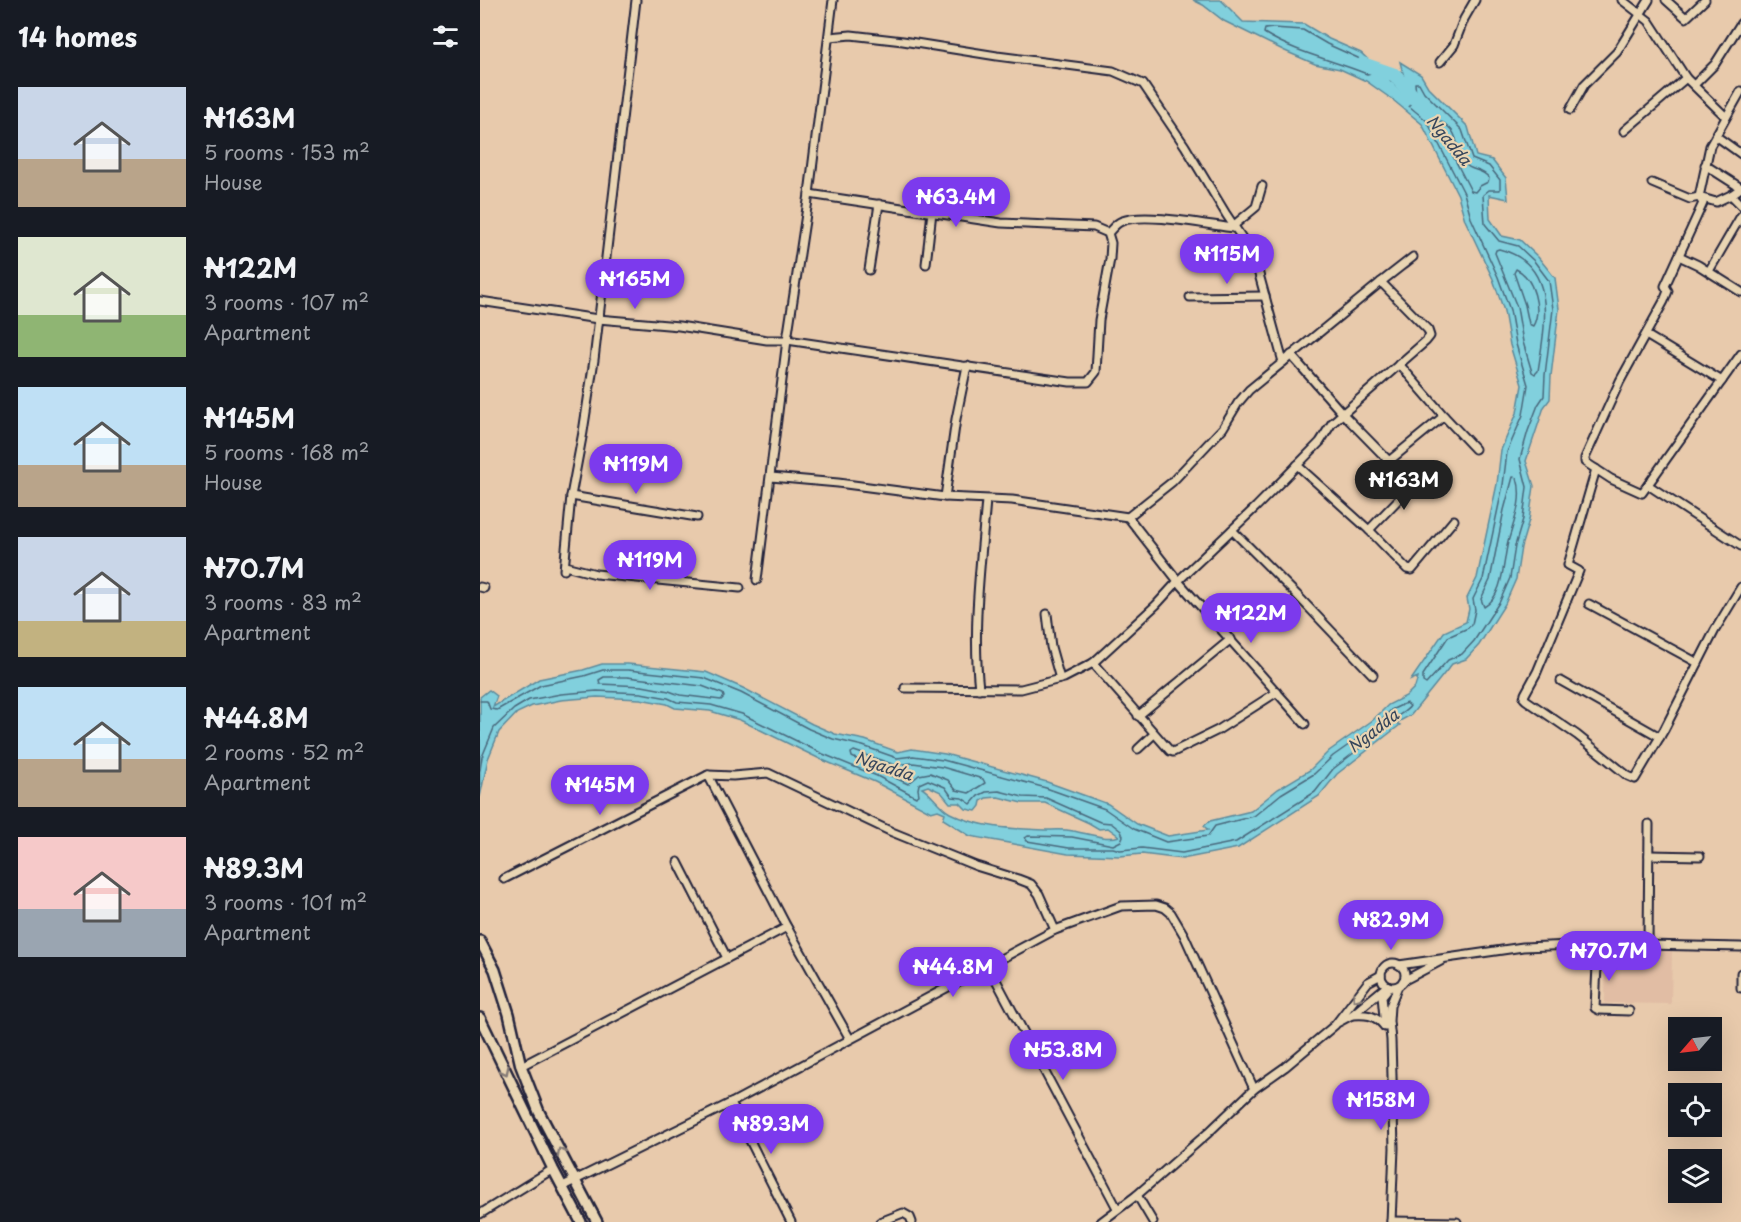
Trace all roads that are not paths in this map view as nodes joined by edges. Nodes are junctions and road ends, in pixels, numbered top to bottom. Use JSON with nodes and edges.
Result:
{"nodes":[{"id":1,"x":636,"y":0,"type":"edge"},
{"id":2,"x":833,"y":0,"type":"edge"},
{"id":3,"x":1475,"y":0,"type":"edge"},
{"id":4,"x":1622,"y":0,"type":"edge"},
{"id":5,"x":1649,"y":0,"type":"edge"},
{"id":6,"x":1666,"y":0,"type":"edge"},
{"id":7,"x":1705,"y":0,"type":"edge"},
{"id":8,"x":1639,"y":14,"type":"junction"},
{"id":9,"x":1741,"y":23,"type":"edge"},
{"id":10,"x":830,"y":37,"type":"junction"},
{"id":11,"x":1440,"y":62,"type":"dead end"},
{"id":12,"x":1686,"y":78,"type":"junction"},
{"id":13,"x":1694,"y":85,"type":"junction"},
{"id":14,"x":1741,"y":91,"type":"edge"},
{"id":15,"x":1734,"y":106,"type":"junction"},
{"id":16,"x":1570,"y":110,"type":"dead end"},
{"id":17,"x":1741,"y":111,"type":"edge"},
{"id":18,"x":1726,"y":117,"type":"junction"},
{"id":19,"x":1624,"y":131,"type":"dead end"},
{"id":20,"x":1716,"y":136,"type":"junction"},
{"id":21,"x":1741,"y":154,"type":"edge"},
{"id":22,"x":1705,"y":165,"type":"junction"},
{"id":23,"x":1652,"y":183,"type":"dead end"},
{"id":24,"x":1262,"y":186,"type":"dead end"},
{"id":25,"x":1741,"y":188,"type":"edge"},
{"id":26,"x":810,"y":194,"type":"junction"},
{"id":27,"x":1731,"y":195,"type":"junction"},
{"id":28,"x":1699,"y":197,"type":"junction"},
{"id":29,"x":879,"y":204,"type":"junction"},
{"id":30,"x":1741,"y":205,"type":"edge"},
{"id":31,"x":932,"y":212,"type":"junction"},
{"id":32,"x":1741,"y":216,"type":"edge"},
{"id":33,"x":1234,"y":227,"type":"junction"},
{"id":34,"x":1108,"y":234,"type":"junction"},
{"id":35,"x":1413,"y":256,"type":"dead end"},
{"id":36,"x":1679,"y":256,"type":"junction"},
{"id":37,"x":926,"y":264,"type":"dead end"},
{"id":38,"x":869,"y":270,"type":"dead end"},
{"id":39,"x":1709,"y":272,"type":"junction"},
{"id":40,"x":1381,"y":282,"type":"junction"},
{"id":41,"x":1741,"y":292,"type":"edge"},
{"id":42,"x":1265,"y":296,"type":"junction"},
{"id":43,"x":1190,"y":297,"type":"dead end"},
{"id":44,"x":480,"y":301,"type":"edge"},
{"id":45,"x":598,"y":319,"type":"junction"},
{"id":46,"x":1646,"y":335,"type":"junction"},
{"id":47,"x":787,"y":340,"type":"junction"},
{"id":48,"x":1741,"y":354,"type":"edge"},
{"id":49,"x":1292,"y":355,"type":"junction"},
{"id":50,"x":1283,"y":362,"type":"junction"},
{"id":51,"x":1399,"y":364,"type":"junction"},
{"id":52,"x":967,"y":366,"type":"junction"},
{"id":53,"x":1722,"y":381,"type":"junction"},
{"id":54,"x":1342,"y":414,"type":"junction"},
{"id":55,"x":1444,"y":417,"type":"junction"},
{"id":56,"x":1475,"y":449,"type":"dead end"},
{"id":57,"x":1297,"y":465,"type":"junction"},
{"id":58,"x":1596,"y":469,"type":"junction"},
{"id":59,"x":1421,"y":476,"type":"dead end"},
{"id":60,"x":771,"y":477,"type":"junction"},
{"id":61,"x":1648,"y":485,"type":"junction"},
{"id":62,"x":571,"y":496,"type":"junction"},
{"id":63,"x":945,"y":497,"type":"junction"},
{"id":64,"x":986,"y":500,"type":"junction"},
{"id":65,"x":697,"y":517,"type":"dead end"},
{"id":66,"x":1128,"y":518,"type":"junction"},
{"id":67,"x":1454,"y":520,"type":"dead end"},
{"id":68,"x":1232,"y":530,"type":"junction"},
{"id":69,"x":1369,"y":530,"type":"junction"},
{"id":70,"x":1741,"y":546,"type":"edge"},
{"id":71,"x":758,"y":580,"type":"dead end"},
{"id":72,"x":1178,"y":581,"type":"junction"},
{"id":73,"x":1741,"y":587,"type":"edge"},
{"id":74,"x":740,"y":588,"type":"dead end"},
{"id":75,"x":1589,"y":604,"type":"dead end"},
{"id":76,"x":1047,"y":614,"type":"dead end"},
{"id":77,"x":1230,"y":639,"type":"junction"},
{"id":78,"x":1092,"y":663,"type":"junction"},
{"id":79,"x":1698,"y":663,"type":"junction"},
{"id":80,"x":1373,"y":675,"type":"dead end"},
{"id":81,"x":1060,"y":679,"type":"junction"},
{"id":82,"x":1561,"y":681,"type":"dead end"},
{"id":83,"x":905,"y":688,"type":"dead end"},
{"id":84,"x":979,"y":689,"type":"junction"},
{"id":85,"x":1277,"y":692,"type":"junction"},
{"id":86,"x":1138,"y":716,"type":"junction"},
{"id":87,"x":1305,"y":724,"type":"dead end"},
{"id":88,"x":1154,"y":734,"type":"junction"},
{"id":89,"x":1660,"y":736,"type":"junction"},
{"id":90,"x":1138,"y":748,"type":"dead end"},
{"id":91,"x":708,"y":775,"type":"junction"},
{"id":92,"x":1649,"y":824,"type":"dead end"},
{"id":93,"x":1648,"y":855,"type":"junction"},
{"id":94,"x":1700,"y":856,"type":"dead end"},
{"id":95,"x":678,"y":862,"type":"dead end"},
{"id":96,"x":504,"y":879,"type":"dead end"},
{"id":97,"x":787,"y":927,"type":"junction"},
{"id":98,"x":1055,"y":930,"type":"junction"},
{"id":99,"x":480,"y":941,"type":"edge"},
{"id":100,"x":1598,"y":944,"type":"junction"},
{"id":101,"x":1648,"y":944,"type":"junction"},
{"id":102,"x":1741,"y":947,"type":"edge"},
{"id":103,"x":1449,"y":957,"type":"junction"},
{"id":104,"x":727,"y":958,"type":"junction"},
{"id":105,"x":988,"y":965,"type":"junction"},
{"id":106,"x":1399,"y":965,"type":"junction"},
{"id":107,"x":1741,"y":973,"type":"edge"},
{"id":108,"x":1381,"y":975,"type":"junction"},
{"id":109,"x":1394,"y":985,"type":"junction"},
{"id":110,"x":1741,"y":988,"type":"edge"},
{"id":111,"x":1629,"y":1011,"type":"dead end"},
{"id":112,"x":1352,"y":1015,"type":"junction"},
{"id":113,"x":480,"y":1018,"type":"edge"},
{"id":114,"x":1335,"y":1025,"type":"junction"},
{"id":115,"x":1385,"y":1029,"type":"junction"},
{"id":116,"x":850,"y":1039,"type":"junction"},
{"id":117,"x":1391,"y":1040,"type":"junction"},
{"id":118,"x":521,"y":1066,"type":"junction"},
{"id":119,"x":1254,"y":1089,"type":"junction"},
{"id":120,"x":731,"y":1103,"type":"junction"},
{"id":121,"x":553,"y":1170,"type":"junction"},
{"id":122,"x":576,"y":1179,"type":"junction"},
{"id":123,"x":563,"y":1186,"type":"junction"},
{"id":124,"x":1137,"y":1195,"type":"junction"},
{"id":125,"x":1117,"y":1208,"type":"junction"},
{"id":126,"x":480,"y":1214,"type":"edge"},
{"id":127,"x":1391,"y":1221,"type":"edge"},
{"id":128,"x":581,"y":1222,"type":"edge"},
{"id":129,"x":597,"y":1222,"type":"edge"},
{"id":130,"x":789,"y":1222,"type":"edge"},
{"id":131,"x":880,"y":1222,"type":"edge"},
{"id":132,"x":912,"y":1222,"type":"edge"},
{"id":133,"x":1101,"y":1222,"type":"edge"},
{"id":134,"x":1153,"y":1222,"type":"edge"},
{"id":135,"x":1457,"y":1222,"type":"edge"}],
"edges":[{"from":1,"to":45,"type":"street"},
{"from":2,"to":10,"type":"street"},
{"from":3,"to":11,"type":"street"},
{"from":4,"to":8,"type":"street"},
{"from":5,"to":8,"type":"street"},
{"from":6,"to":7,"type":"street"},
{"from":8,"to":12,"type":"street"},
{"from":8,"to":16,"type":"street"},
{"from":9,"to":13,"type":"street"},
{"from":10,"to":26,"type":"street"},
{"from":10,"to":33,"type":"street"},
{"from":12,"to":13,"type":"street"},
{"from":12,"to":19,"type":"street"},
{"from":13,"to":18,"type":"street"},
{"from":14,"to":15,"type":"street"},
{"from":15,"to":17,"type":"street"},
{"from":15,"to":18,"type":"street"},
{"from":18,"to":20,"type":"street"},
{"from":20,"to":21,"type":"street"},
{"from":20,"to":22,"type":"street"},
{"from":22,"to":25,"type":"street"},
{"from":22,"to":28,"type":"street"},
{"from":23,"to":28,"type":"street"},
{"from":24,"to":33,"type":"street"},
{"from":25,"to":27,"type":"street"},
{"from":26,"to":29,"type":"street"},
{"from":26,"to":47,"type":"street"},
{"from":27,"to":28,"type":"street"},
{"from":27,"to":30,"type":"street"},
{"from":28,"to":36,"type":"street"},
{"from":29,"to":31,"type":"street"},
{"from":29,"to":38,"type":"street"},
{"from":31,"to":34,"type":"street"},
{"from":31,"to":37,"type":"street"},
{"from":32,"to":39,"type":"street"},
{"from":33,"to":34,"type":"street"},
{"from":33,"to":42,"type":"street"},
{"from":34,"to":52,"type":"street"},
{"from":35,"to":40,"type":"street"},
{"from":36,"to":39,"type":"street"},
{"from":36,"to":46,"type":"street"},
{"from":39,"to":41,"type":"street"},
{"from":40,"to":49,"type":"street"},
{"from":40,"to":51,"type":"street"},
{"from":42,"to":43,"type":"street"},
{"from":42,"to":50,"type":"street"},
{"from":44,"to":45,"type":"street"},
{"from":45,"to":47,"type":"street"},
{"from":45,"to":62,"type":"street"},
{"from":46,"to":53,"type":"street"},
{"from":46,"to":58,"type":"street"},
{"from":47,"to":52,"type":"street"},
{"from":47,"to":60,"type":"street"},
{"from":48,"to":53,"type":"street"},
{"from":49,"to":50,"type":"street"},
{"from":49,"to":54,"type":"street"},
{"from":50,"to":66,"type":"street"},
{"from":51,"to":54,"type":"street"},
{"from":51,"to":55,"type":"street"},
{"from":52,"to":63,"type":"street"},
{"from":53,"to":61,"type":"street"},
{"from":54,"to":55,"type":"street"},
{"from":54,"to":57,"type":"street"},
{"from":55,"to":56,"type":"street"},
{"from":57,"to":68,"type":"street"},
{"from":57,"to":69,"type":"street"},
{"from":58,"to":61,"type":"street"},
{"from":58,"to":89,"type":"street"},
{"from":59,"to":69,"type":"street"},
{"from":60,"to":63,"type":"street"},
{"from":60,"to":71,"type":"street"},
{"from":61,"to":70,"type":"street"},
{"from":62,"to":65,"type":"street"},
{"from":62,"to":74,"type":"street"},
{"from":63,"to":64,"type":"street"},
{"from":64,"to":66,"type":"street"},
{"from":64,"to":84,"type":"street"},
{"from":66,"to":72,"type":"street"},
{"from":67,"to":69,"type":"street"},
{"from":68,"to":72,"type":"street"},
{"from":68,"to":80,"type":"street"},
{"from":72,"to":77,"type":"street"},
{"from":72,"to":78,"type":"street"},
{"from":73,"to":79,"type":"street"},
{"from":75,"to":79,"type":"street"},
{"from":76,"to":81,"type":"street"},
{"from":77,"to":85,"type":"street"},
{"from":77,"to":86,"type":"street"},
{"from":78,"to":81,"type":"street"},
{"from":78,"to":86,"type":"street"},
{"from":79,"to":89,"type":"street"},
{"from":81,"to":84,"type":"street"},
{"from":82,"to":89,"type":"street"},
{"from":83,"to":84,"type":"street"},
{"from":85,"to":87,"type":"street"},
{"from":85,"to":88,"type":"street"},
{"from":86,"to":88,"type":"street"},
{"from":88,"to":90,"type":"street"},
{"from":91,"to":96,"type":"street"},
{"from":91,"to":97,"type":"street"},
{"from":91,"to":98,"type":"street"},
{"from":92,"to":93,"type":"street"},
{"from":93,"to":94,"type":"street"},
{"from":93,"to":101,"type":"street"},
{"from":95,"to":104,"type":"street"},
{"from":97,"to":104,"type":"street"},
{"from":97,"to":116,"type":"street"},
{"from":98,"to":105,"type":"street"},
{"from":98,"to":119,"type":"street"},
{"from":99,"to":118,"type":"main road"},
{"from":100,"to":101,"type":"street"},
{"from":100,"to":103,"type":"street"},
{"from":100,"to":111,"type":"street"},
{"from":101,"to":102,"type":"street"},
{"from":103,"to":106,"type":"street"},
{"from":103,"to":109,"type":"street"},
{"from":104,"to":118,"type":"street"},
{"from":105,"to":116,"type":"street"},
{"from":105,"to":125,"type":"street"},
{"from":106,"to":108,"type":"street"},
{"from":106,"to":109,"type":"street"},
{"from":107,"to":110,"type":"street"},
{"from":108,"to":109,"type":"street"},
{"from":108,"to":114,"type":"street","one_way":true},
{"from":109,"to":112,"type":"street"},
{"from":109,"to":115,"type":"street"},
{"from":109,"to":117,"type":"street"},
{"from":112,"to":114,"type":"street"},
{"from":112,"to":115,"type":"street"},
{"from":113,"to":121,"type":"main road","one_way":true},
{"from":114,"to":119,"type":"street"},
{"from":115,"to":117,"type":"street"},
{"from":116,"to":120,"type":"street"},
{"from":117,"to":127,"type":"street"},
{"from":122,"to":118,"type":"main road","one_way":true},
{"from":119,"to":124,"type":"street"},
{"from":120,"to":122,"type":"street"},
{"from":120,"to":130,"type":"street"},
{"from":121,"to":123,"type":"main road"},
{"from":121,"to":126,"type":"street"},
{"from":122,"to":123,"type":"street"},
{"from":122,"to":129,"type":"main road"},
{"from":123,"to":128,"type":"main road"},
{"from":124,"to":125,"type":"street"},
{"from":124,"to":134,"type":"street"},
{"from":125,"to":133,"type":"street"},
{"from":127,"to":135,"type":"street"},
{"from":131,"to":132,"type":"street"}]}
